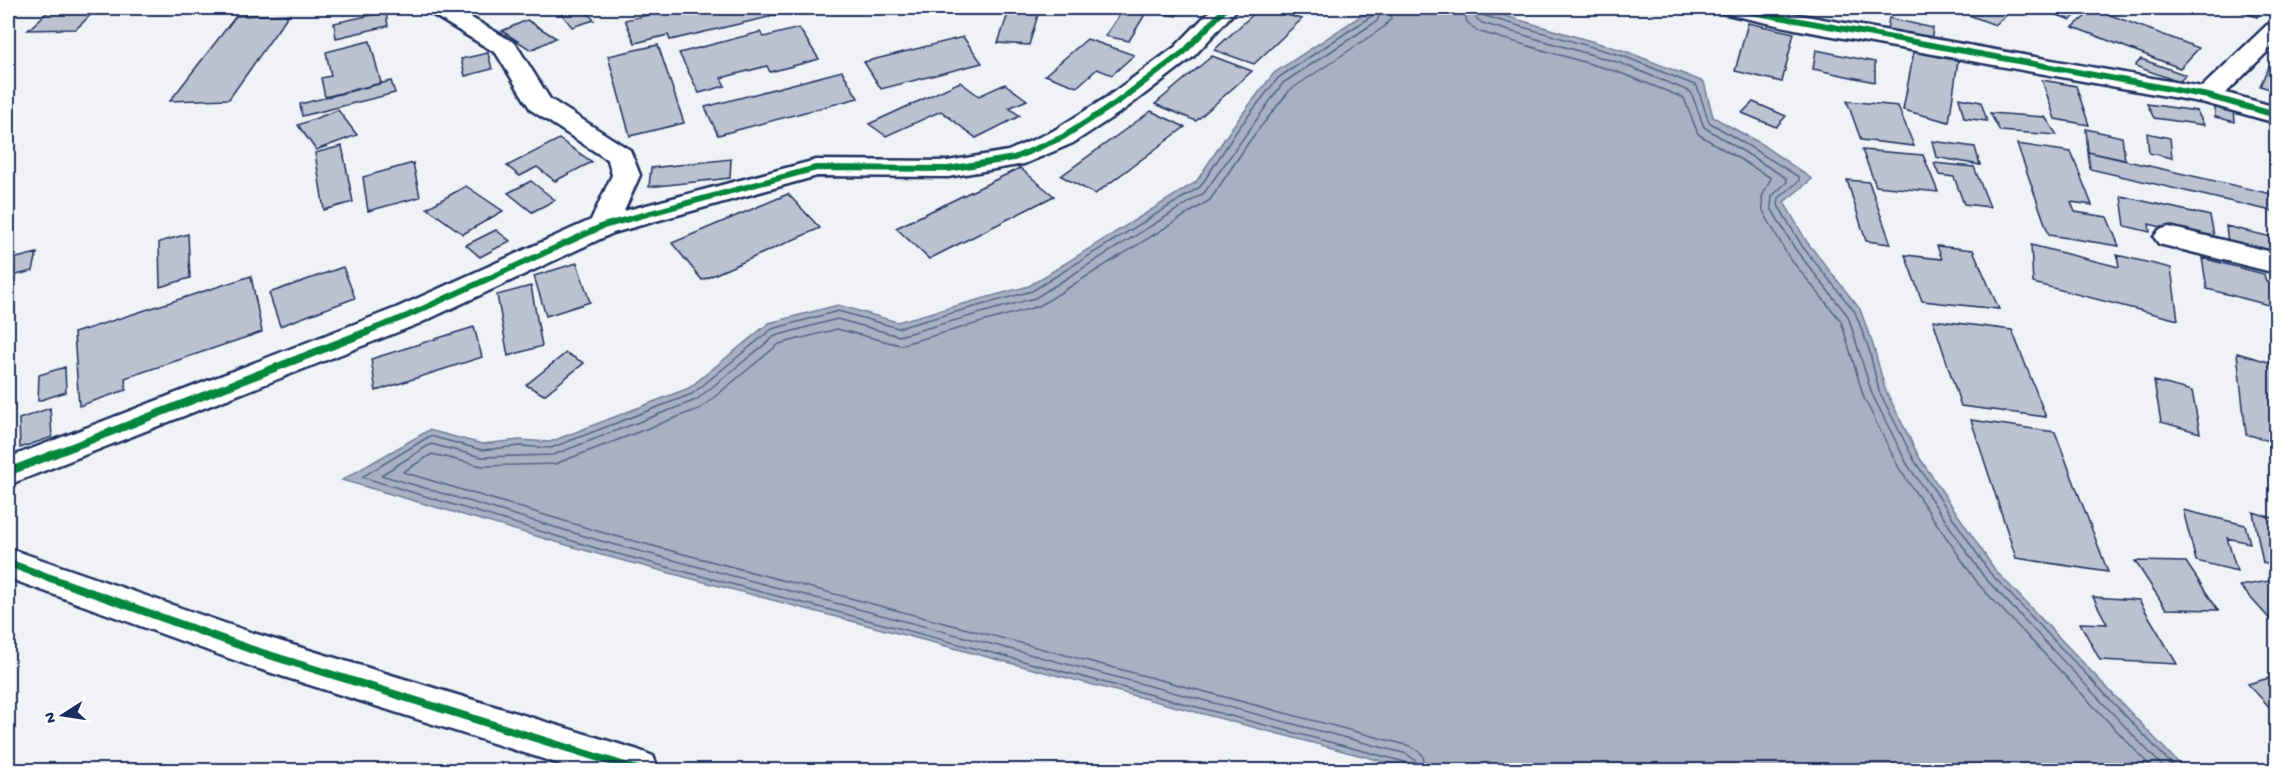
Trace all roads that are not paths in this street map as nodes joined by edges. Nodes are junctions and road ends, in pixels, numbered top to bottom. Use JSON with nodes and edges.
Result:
{"nodes":[{"id":1,"x":438,"y":8,"type":"edge"},
{"id":2,"x":1226,"y":8,"type":"edge"},
{"id":3,"x":1730,"y":8,"type":"edge"},
{"id":4,"x":2277,"y":30,"type":"edge"},
{"id":5,"x":2208,"y":96,"type":"junction"},
{"id":6,"x":2277,"y":115,"type":"edge"},
{"id":7,"x":603,"y":226,"type":"junction"},
{"id":8,"x":2169,"y":237,"type":"dead end"},
{"id":9,"x":2277,"y":263,"type":"edge"},
{"id":10,"x":8,"y":472,"type":"edge"},
{"id":11,"x":8,"y":563,"type":"edge"},
{"id":12,"x":638,"y":771,"type":"edge"}],
"edges":[{"from":1,"to":7,"type":"street"},
{"from":2,"to":7,"type":"street"},
{"from":3,"to":5,"type":"street"},
{"from":4,"to":5,"type":"street"},
{"from":5,"to":6,"type":"street"},
{"from":7,"to":10,"type":"street"},
{"from":8,"to":9,"type":"street"},
{"from":11,"to":12,"type":"street"}]}
